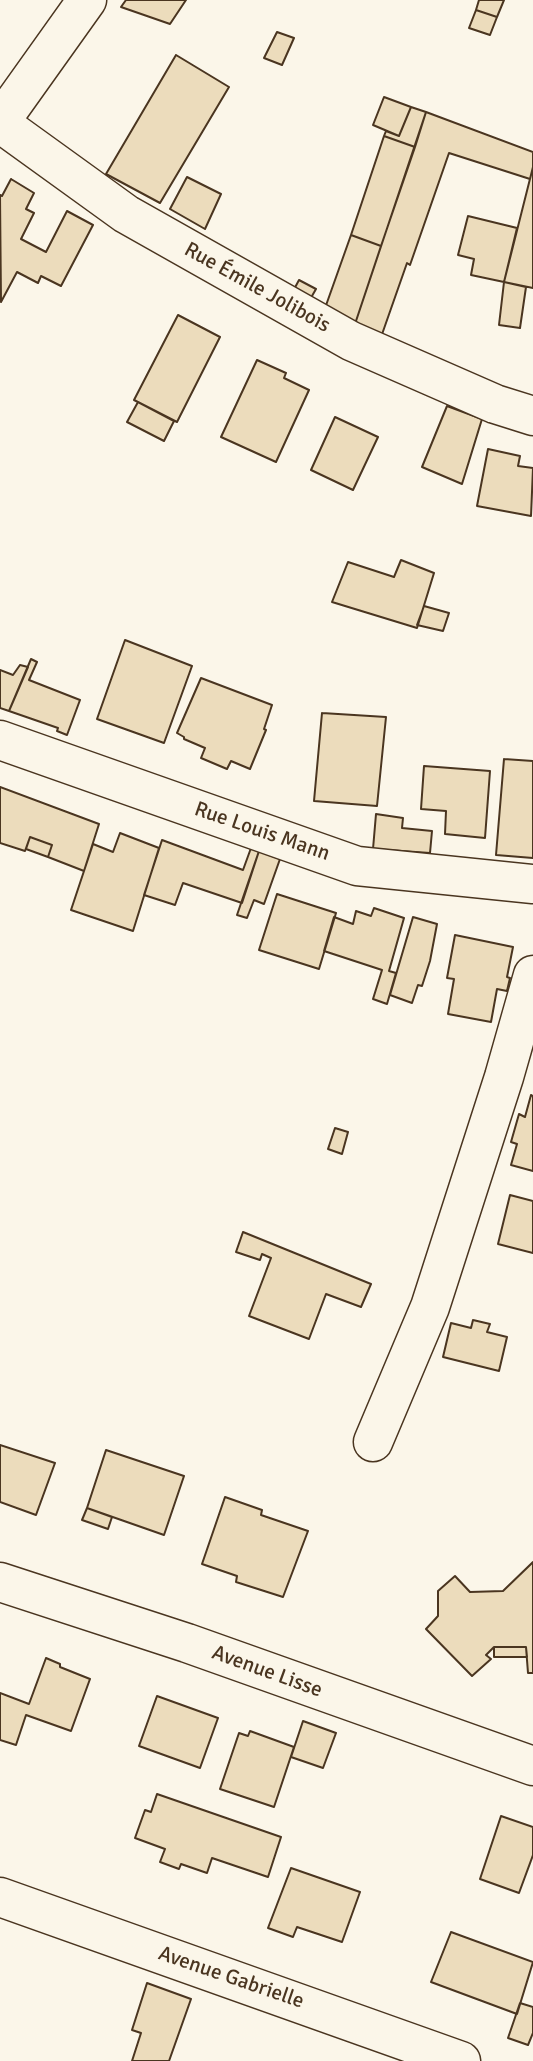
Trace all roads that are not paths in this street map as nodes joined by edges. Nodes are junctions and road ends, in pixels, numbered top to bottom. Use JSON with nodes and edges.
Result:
{"nodes":[{"id":1,"x":87,"y":0,"type":"edge"},
{"id":2,"x":0,"y":122,"type":"edge"},
{"id":3,"x":533,"y":416,"type":"edge"},
{"id":4,"x":0,"y":740,"type":"edge"},
{"id":5,"x":533,"y":884,"type":"edge"},
{"id":6,"x":533,"y":975,"type":"edge"},
{"id":7,"x":373,"y":1441,"type":"dead end"},
{"id":8,"x":0,"y":1581,"type":"edge"},
{"id":9,"x":533,"y":1766,"type":"edge"},
{"id":10,"x":0,"y":1897,"type":"edge"},
{"id":11,"x":461,"y":2061,"type":"edge"}],
"edges":[{"from":1,"to":2,"type":"street"},
{"from":2,"to":3,"type":"street","name":"Rue Émile Jolibois"},
{"from":4,"to":5,"type":"street","name":"Rue Louis Mann"},
{"from":6,"to":7,"type":"street"},
{"from":8,"to":9,"type":"street","name":"Avenue Lisse"},
{"from":10,"to":11,"type":"street","name":"Avenue Gabrielle"}]}
